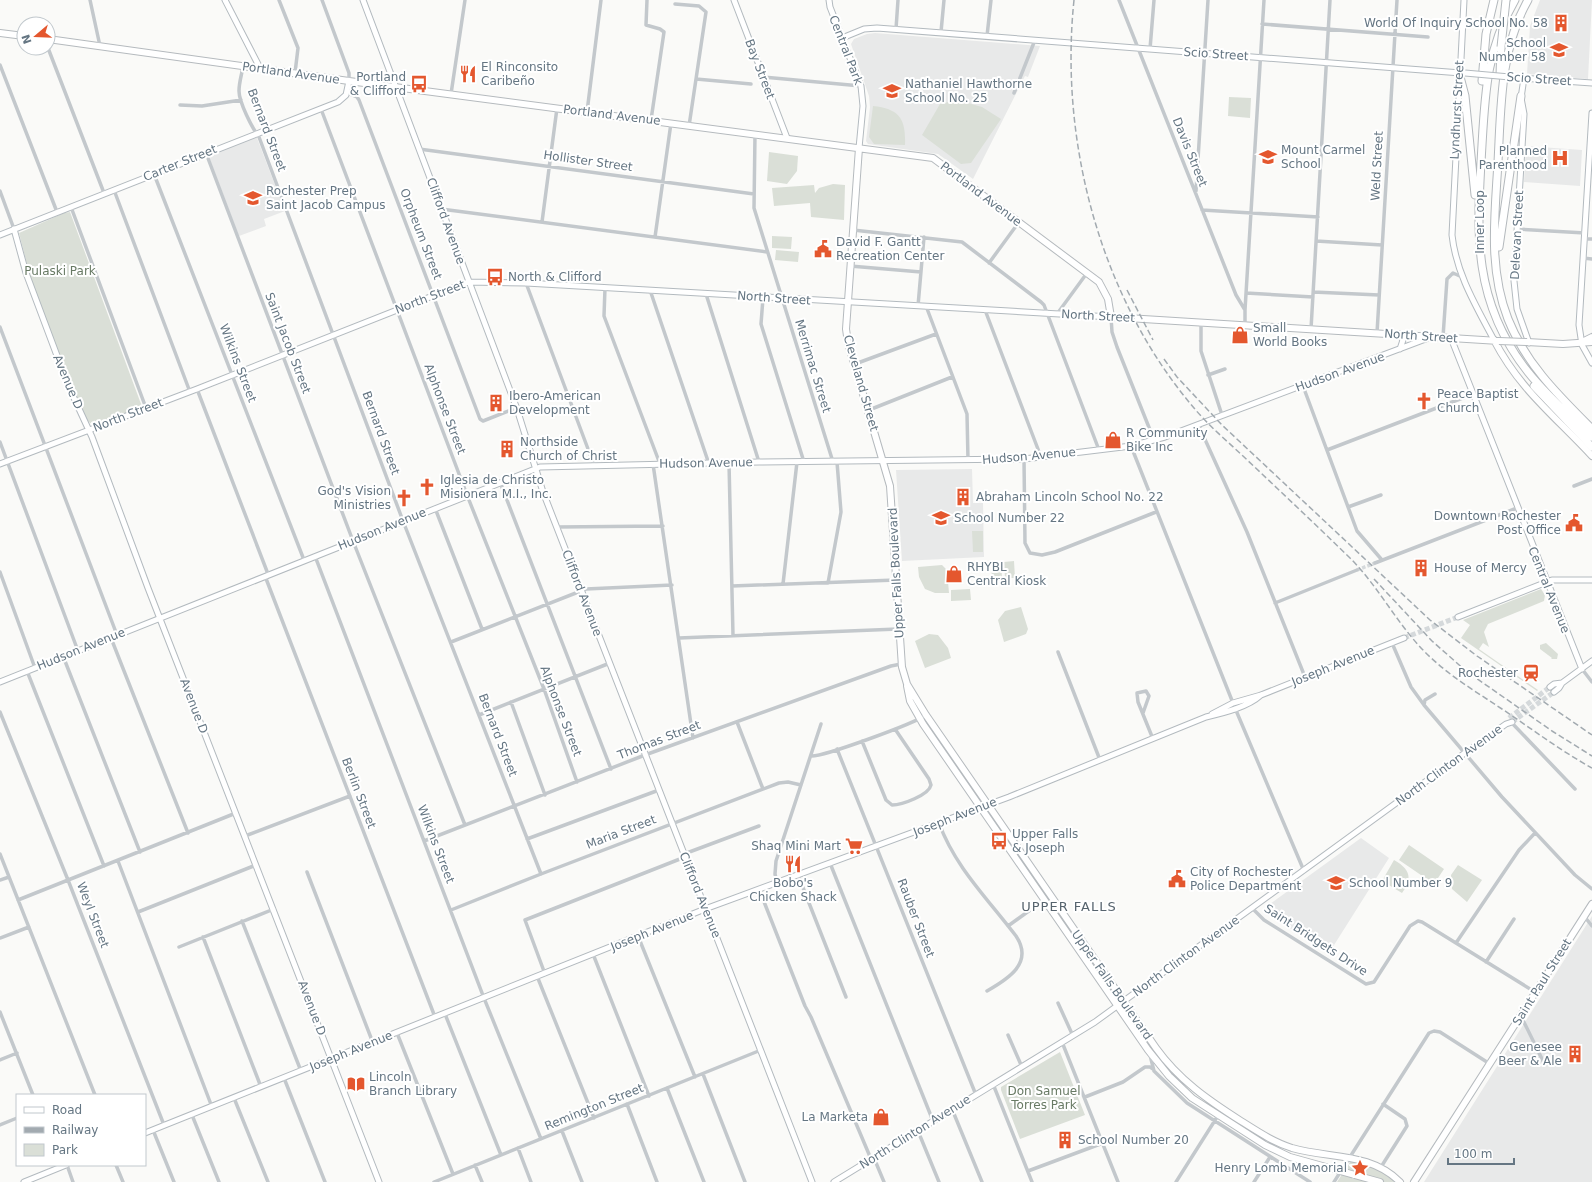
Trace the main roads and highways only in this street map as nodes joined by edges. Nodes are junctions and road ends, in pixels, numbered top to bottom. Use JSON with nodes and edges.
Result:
{"nodes":[{"id":1,"x":225,"y":0,"type":"edge"},
{"id":2,"x":362,"y":0,"type":"edge"},
{"id":3,"x":734,"y":0,"type":"edge"},
{"id":4,"x":829,"y":0,"type":"edge"},
{"id":5,"x":1464,"y":0,"type":"edge"},
{"id":6,"x":1494,"y":0,"type":"edge"},
{"id":7,"x":1506,"y":0,"type":"edge"},
{"id":8,"x":1515,"y":0,"type":"edge"},
{"id":9,"x":1528,"y":0,"type":"edge"},
{"id":10,"x":0,"y":32,"type":"edge"},
{"id":11,"x":16,"y":35,"type":"edge"},
{"id":12,"x":842,"y":38,"type":"junction"},
{"id":13,"x":56,"y":40,"type":"edge"},
{"id":14,"x":260,"y":68,"type":"junction"},
{"id":15,"x":1462,"y":73,"type":"junction"},
{"id":16,"x":1522,"y":78,"type":"junction"},
{"id":17,"x":349,"y":81,"type":"junction"},
{"id":18,"x":1592,"y":83,"type":"edge"},
{"id":19,"x":396,"y":87,"type":"junction"},
{"id":20,"x":1521,"y":96,"type":"junction"},
{"id":21,"x":1592,"y":113,"type":"edge"},
{"id":22,"x":1500,"y":135,"type":"junction"},
{"id":23,"x":1591,"y":136,"type":"edge"},
{"id":24,"x":787,"y":138,"type":"junction"},
{"id":25,"x":859,"y":148,"type":"junction"},
{"id":26,"x":1481,"y":156,"type":"junction"},
{"id":27,"x":14,"y":229,"type":"junction"},
{"id":28,"x":1478,"y":230,"type":"junction"},
{"id":29,"x":0,"y":235,"type":"edge"},
{"id":30,"x":468,"y":282,"type":"junction"},
{"id":31,"x":1501,"y":296,"type":"junction"},
{"id":32,"x":847,"y":303,"type":"junction"},
{"id":33,"x":1111,"y":317,"type":"junction"},
{"id":34,"x":1399,"y":334,"type":"junction"},
{"id":35,"x":1432,"y":336,"type":"junction"},
{"id":36,"x":1592,"y":337,"type":"edge"},
{"id":37,"x":1451,"y":338,"type":"junction"},
{"id":38,"x":1506,"y":339,"type":"junction"},
{"id":39,"x":1496,"y":340,"type":"junction"},
{"id":40,"x":1528,"y":342,"type":"junction"},
{"id":41,"x":1582,"y":342,"type":"junction"},
{"id":42,"x":1592,"y":342,"type":"edge"},
{"id":43,"x":1400,"y":350,"type":"junction"},
{"id":44,"x":1592,"y":363,"type":"edge"},
{"id":45,"x":1562,"y":400,"type":"junction"},
{"id":46,"x":1592,"y":425,"type":"edge"},
{"id":47,"x":1592,"y":428,"type":"edge"},
{"id":48,"x":89,"y":430,"type":"junction"},
{"id":49,"x":1592,"y":437,"type":"edge"},
{"id":50,"x":1592,"y":447,"type":"edge"},
{"id":51,"x":1592,"y":456,"type":"edge"},
{"id":52,"x":884,"y":462,"type":"junction"},
{"id":53,"x":0,"y":464,"type":"edge"},
{"id":54,"x":534,"y":468,"type":"junction"},
{"id":55,"x":1592,"y":580,"type":"edge"},
{"id":56,"x":1546,"y":582,"type":"junction"},
{"id":57,"x":1458,"y":617,"type":"tunnel mouth"},
{"id":58,"x":160,"y":618,"type":"junction"},
{"id":59,"x":1404,"y":638,"type":"tunnel mouth"},
{"id":60,"x":1592,"y":661,"type":"edge"},
{"id":61,"x":1582,"y":669,"type":"junction"},
{"id":62,"x":0,"y":682,"type":"edge"},
{"id":63,"x":1562,"y":682,"type":"junction"},
{"id":64,"x":907,"y":684,"type":"junction"},
{"id":65,"x":1550,"y":687,"type":"tunnel mouth"},
{"id":66,"x":1554,"y":692,"type":"tunnel mouth"},
{"id":67,"x":1510,"y":721,"type":"tunnel mouth"},
{"id":68,"x":987,"y":804,"type":"junction"},
{"id":69,"x":980,"y":807,"type":"junction"},
{"id":70,"x":1592,"y":904,"type":"edge"},
{"id":71,"x":705,"y":909,"type":"junction"},
{"id":72,"x":1123,"y":1001,"type":"junction"},
{"id":73,"x":1117,"y":1006,"type":"junction"},
{"id":74,"x":331,"y":1059,"type":"junction"},
{"id":75,"x":146,"y":1133,"type":"edge"},
{"id":76,"x":60,"y":1166,"type":"edge"},
{"id":77,"x":24,"y":1182,"type":"edge"},
{"id":78,"x":379,"y":1182,"type":"edge"},
{"id":79,"x":812,"y":1182,"type":"edge"},
{"id":80,"x":834,"y":1182,"type":"edge"},
{"id":81,"x":1380,"y":1182,"type":"edge"},
{"id":82,"x":1400,"y":1182,"type":"edge"},
{"id":83,"x":1414,"y":1182,"type":"edge"}],
"edges":[{"from":1,"to":14,"type":"main road"},
{"from":2,"to":19,"type":"main road","name":"Clifford Avenue"},
{"from":3,"to":24,"type":"main road","name":"Bay Street"},
{"from":4,"to":12,"type":"main road","name":"Central Park"},
{"from":5,"to":15,"type":"main road","name":"Lyndhurst Street"},
{"from":6,"to":26,"type":"highway"},
{"from":7,"to":22,"type":"highway","bridge":true},
{"from":8,"to":26,"type":"highway","name":"Inner Loop"},
{"from":9,"to":22,"type":"highway","name":"Inner Loop"},
{"from":10,"to":11,"type":"main road"},
{"from":12,"to":15,"type":"main road","name":"Scio Street"},
{"from":12,"to":25,"type":"main road","name":"Central Park"},
{"from":13,"to":14,"type":"main road","name":"Portland Avenue"},
{"from":14,"to":17,"type":"main road","name":"Portland Avenue"},
{"from":15,"to":16,"type":"main road","name":"Scio Street","bridge":true},
{"from":15,"to":28,"type":"highway"},
{"from":15,"to":39,"type":"main road","name":"Lyndhurst Street"},
{"from":16,"to":18,"type":"main road","name":"Scio Street"},
{"from":16,"to":20,"type":"main road","name":"Delevan Street"},
{"from":17,"to":19,"type":"main road","name":"Portland Avenue"},
{"from":17,"to":27,"type":"main road","name":"Carter Street"},
{"from":19,"to":24,"type":"main road","name":"Portland Avenue"},
{"from":19,"to":30,"type":"main road","name":"Clifford Avenue"},
{"from":20,"to":31,"type":"highway"},
{"from":20,"to":40,"type":"main road","name":"Delevan Street"},
{"from":21,"to":23,"type":"main road"},
{"from":22,"to":31,"type":"highway","name":"Inner Loop"},
{"from":23,"to":41,"type":"main road"},
{"from":24,"to":25,"type":"main road","name":"Portland Avenue"},
{"from":25,"to":32,"type":"main road","name":"Cleveland Street"},
{"from":25,"to":33,"type":"main road","name":"Portland Avenue"},
{"from":26,"to":28,"type":"highway","name":"Inner Loop"},
{"from":27,"to":29,"type":"main road","name":"Carter Street"},
{"from":27,"to":48,"type":"main road","name":"Avenue D"},
{"from":28,"to":38,"type":"highway","name":"Inner Loop"},
{"from":30,"to":32,"type":"main road","name":"North Street"},
{"from":30,"to":48,"type":"main road","name":"North Street"},
{"from":30,"to":54,"type":"main road","name":"Clifford Avenue"},
{"from":31,"to":45,"type":"highway","name":"Inner Loop"},
{"from":32,"to":33,"type":"main road","name":"North Street"},
{"from":32,"to":52,"type":"main road","name":"Cleveland Street"},
{"from":33,"to":34,"type":"main road","name":"North Street"},
{"from":34,"to":35,"type":"main road","name":"North Street"},
{"from":34,"to":43,"type":"main road"},
{"from":35,"to":37,"type":"main road","name":"North Street"},
{"from":35,"to":43,"type":"main road","name":"Hudson Avenue"},
{"from":36,"to":41,"type":"main road"},
{"from":37,"to":39,"type":"main road","name":"North Street"},
{"from":37,"to":56,"type":"main road","name":"Central Avenue"},
{"from":38,"to":49,"type":"highway","name":"Inner Loop"},
{"from":38,"to":50,"type":"highway"},
{"from":39,"to":40,"type":"main road","name":"North Street","bridge":true},
{"from":39,"to":51,"type":"main road"},
{"from":40,"to":41,"type":"main road","name":"North Street"},
{"from":41,"to":42,"type":"main road","name":"North Street"},
{"from":41,"to":44,"type":"main road"},
{"from":43,"to":52,"type":"main road","name":"Hudson Avenue"},
{"from":45,"to":46,"type":"highway"},
{"from":45,"to":47,"type":"highway","name":"Inner Loop"},
{"from":48,"to":53,"type":"main road","name":"North Street"},
{"from":48,"to":58,"type":"main road","name":"Avenue D"},
{"from":52,"to":54,"type":"main road","name":"Hudson Avenue"},
{"from":52,"to":64,"type":"main road","name":"Upper Falls Boulevard"},
{"from":54,"to":58,"type":"main road","name":"Hudson Avenue"},
{"from":54,"to":71,"type":"main road","name":"Clifford Avenue"},
{"from":55,"to":56,"type":"main road"},
{"from":56,"to":57,"type":"main road"},
{"from":56,"to":61,"type":"main road","name":"Central Avenue"},
{"from":58,"to":62,"type":"main road","name":"Hudson Avenue"},
{"from":58,"to":74,"type":"main road","name":"Avenue D"},
{"from":59,"to":68,"type":"main road","name":"Joseph Avenue"},
{"from":60,"to":61,"type":"main road"},
{"from":61,"to":63,"type":"main road"},
{"from":63,"to":65,"type":"main road"},
{"from":63,"to":66,"type":"main road"},
{"from":64,"to":68,"type":"main road","name":"Upper Falls Boulevard"},
{"from":64,"to":69,"type":"main road","name":"Upper Falls Boulevard"},
{"from":67,"to":72,"type":"main road","name":"North Clinton Avenue"},
{"from":68,"to":69,"type":"main road","name":"Joseph Avenue"},
{"from":68,"to":72,"type":"main road","name":"Upper Falls Boulevard"},
{"from":69,"to":71,"type":"main road","name":"Joseph Avenue"},
{"from":69,"to":73,"type":"main road","name":"Upper Falls Boulevard"},
{"from":70,"to":83,"type":"main road","name":"Saint Paul Street"},
{"from":71,"to":74,"type":"main road","name":"Joseph Avenue"},
{"from":71,"to":79,"type":"main road","name":"Clifford Avenue"},
{"from":72,"to":73,"type":"main road","name":"North Clinton Avenue"},
{"from":72,"to":82,"type":"main road","name":"Upper Falls Boulevard"},
{"from":73,"to":80,"type":"main road","name":"North Clinton Avenue"},
{"from":73,"to":81,"type":"main road","name":"Upper Falls Boulevard"},
{"from":74,"to":75,"type":"main road","name":"Joseph Avenue"},
{"from":74,"to":78,"type":"main road","name":"Avenue D"},
{"from":76,"to":77,"type":"main road"}]}
